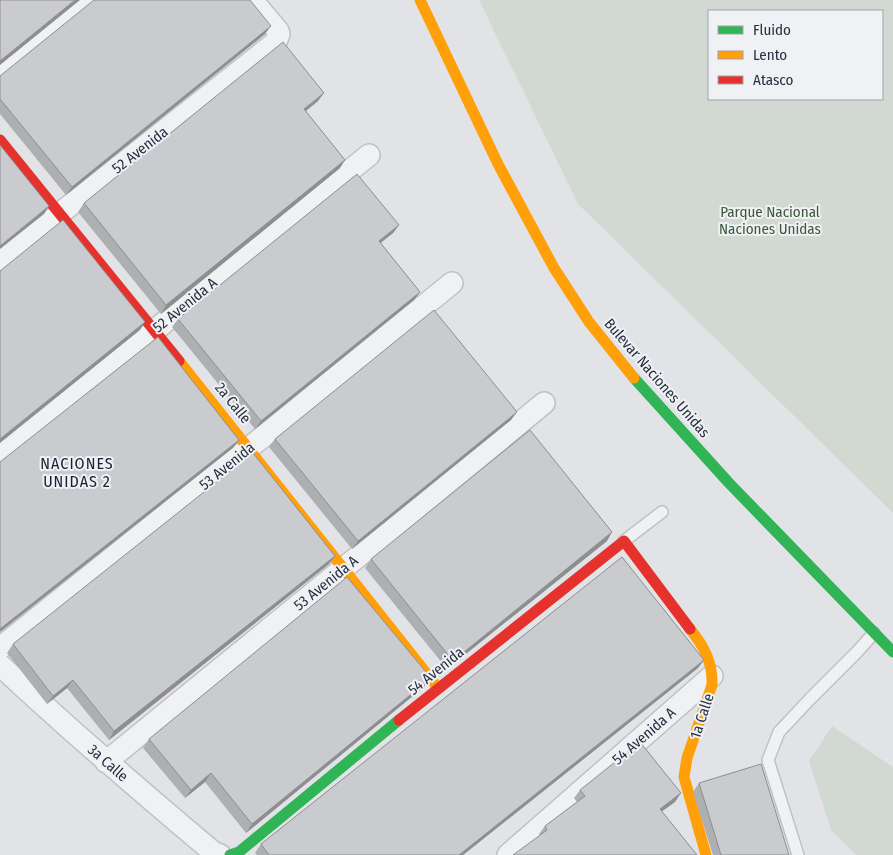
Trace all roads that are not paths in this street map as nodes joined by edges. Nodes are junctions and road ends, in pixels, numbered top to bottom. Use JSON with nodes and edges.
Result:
{"nodes":[{"id":1,"x":88,"y":0,"type":"edge"},
{"id":2,"x":252,"y":0,"type":"edge"},
{"id":3,"x":420,"y":0,"type":"edge"},
{"id":4,"x":0,"y":70,"type":"edge"},
{"id":5,"x":0,"y":140,"type":"edge"},
{"id":6,"x":369,"y":155,"type":"dead end"},
{"id":7,"x":59,"y":213,"type":"junction"},
{"id":8,"x":0,"y":261,"type":"edge"},
{"id":9,"x":452,"y":283,"type":"dead end"},
{"id":10,"x":155,"y":330,"type":"junction"},
{"id":11,"x":544,"y":403,"type":"dead end"},
{"id":12,"x":250,"y":448,"type":"junction"},
{"id":13,"x":0,"y":453,"type":"edge"},
{"id":14,"x":662,"y":512,"type":"dead end"},
{"id":15,"x":624,"y":541,"type":"junction"},
{"id":16,"x":344,"y":568,"type":"junction"},
{"id":17,"x":874,"y":633,"type":"junction"},
{"id":18,"x":0,"y":648,"type":"edge"},
{"id":19,"x":893,"y":652,"type":"edge"},
{"id":20,"x":0,"y":665,"type":"edge"},
{"id":21,"x":712,"y":676,"type":"junction"},
{"id":22,"x":438,"y":688,"type":"junction"},
{"id":23,"x":106,"y":762,"type":"junction"},
{"id":24,"x":220,"y":855,"type":"edge"},
{"id":25,"x":230,"y":855,"type":"edge"},
{"id":26,"x":508,"y":855,"type":"edge"},
{"id":27,"x":706,"y":855,"type":"edge"},
{"id":28,"x":798,"y":855,"type":"edge"}],
"edges":[{"from":1,"to":4,"type":"street"},
{"from":2,"to":7,"type":"street","name":"52 Avenida"},
{"from":3,"to":17,"type":"street","name":"Bulevar Naciones Unidas"},
{"from":5,"to":7,"type":"street","name":"2a Calle"},
{"from":6,"to":10,"type":"street","name":"52 Avenida A"},
{"from":7,"to":8,"type":"street","name":"52 Avenida"},
{"from":7,"to":10,"type":"street","name":"2a Calle"},
{"from":9,"to":12,"type":"street","name":"53 Avenida"},
{"from":10,"to":12,"type":"street","name":"2a Calle"},
{"from":10,"to":13,"type":"street","name":"52 Avenida A"},
{"from":11,"to":16,"type":"street","name":"53 Avenida A"},
{"from":12,"to":16,"type":"street","name":"2a Calle"},
{"from":12,"to":18,"type":"street","name":"53 Avenida"},
{"from":14,"to":15,"type":"lane","name":"54 Avenida"},
{"from":15,"to":21,"type":"street","name":"1a Calle"},
{"from":15,"to":22,"type":"street","name":"54 Avenida"},
{"from":16,"to":22,"type":"street","name":"2a Calle"},
{"from":16,"to":23,"type":"street","name":"53 Avenida A"},
{"from":17,"to":19,"type":"street","name":"Bulevar Naciones Unidas"},
{"from":17,"to":28,"type":"lane"},
{"from":20,"to":23,"type":"street","name":"3a Calle"},
{"from":21,"to":26,"type":"street","name":"54 Avenida A"},
{"from":21,"to":27,"type":"street","name":"1a Calle"},
{"from":22,"to":25,"type":"street","name":"54 Avenida"},
{"from":23,"to":24,"type":"street","name":"3a Calle"}]}
